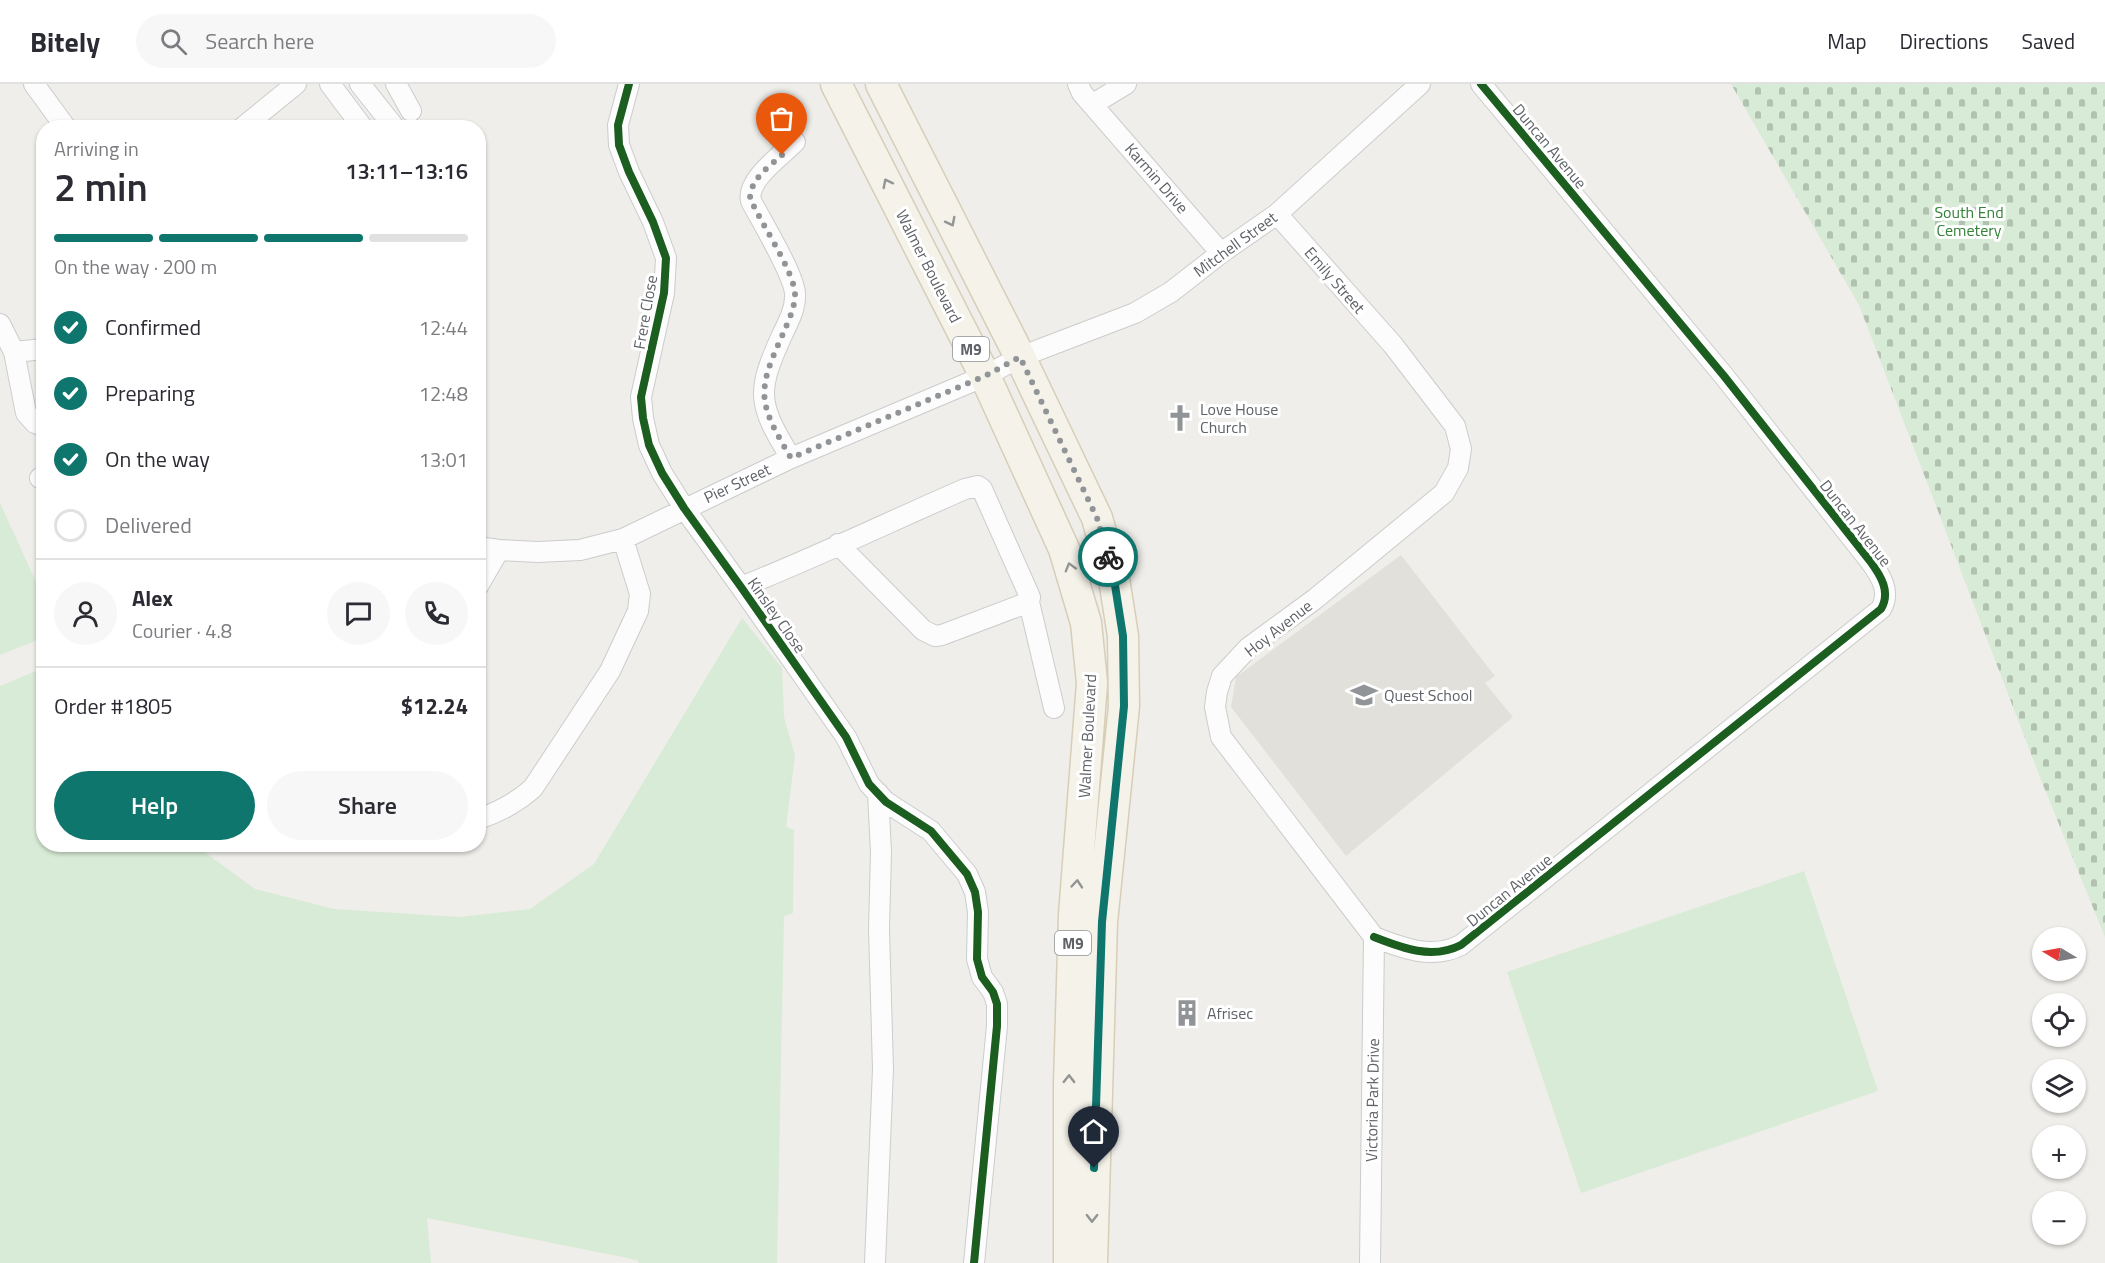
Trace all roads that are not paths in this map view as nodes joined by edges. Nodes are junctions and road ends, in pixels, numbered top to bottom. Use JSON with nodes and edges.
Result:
{"nodes":[{"id":1,"x":34,"y":84,"type":"edge"},
{"id":2,"x":296,"y":84,"type":"edge"},
{"id":3,"x":330,"y":84,"type":"edge"},
{"id":4,"x":360,"y":84,"type":"edge"},
{"id":5,"x":396,"y":84,"type":"edge"},
{"id":6,"x":629,"y":84,"type":"edge"},
{"id":7,"x":836,"y":84,"type":"edge"},
{"id":8,"x":881,"y":84,"type":"edge"},
{"id":9,"x":1078,"y":84,"type":"edge"},
{"id":10,"x":1126,"y":84,"type":"edge"},
{"id":11,"x":1420,"y":84,"type":"edge"},
{"id":12,"x":1481,"y":84,"type":"edge"},
{"id":13,"x":1093,"y":104,"type":"junction"},
{"id":14,"x":411,"y":111,"type":"dead end"},
{"id":15,"x":60,"y":120,"type":"edge"},
{"id":16,"x":252,"y":120,"type":"edge"},
{"id":17,"x":357,"y":120,"type":"edge"},
{"id":18,"x":389,"y":120,"type":"edge"},
{"id":19,"x":795,"y":142,"type":"dead end"},
{"id":20,"x":1277,"y":214,"type":"junction"},
{"id":21,"x":1221,"y":253,"type":"junction"},
{"id":22,"x":0,"y":324,"type":"edge"},
{"id":23,"x":1393,"y":345,"type":"joint"},
{"id":24,"x":36,"y":350,"type":"edge"},
{"id":25,"x":14,"y":352,"type":"junction"},
{"id":26,"x":1020,"y":357,"type":"junction"},
{"id":27,"x":985,"y":376,"type":"junction"},
{"id":28,"x":36,"y":424,"type":"edge"},
{"id":29,"x":791,"y":458,"type":"junction"},
{"id":30,"x":684,"y":508,"type":"junction"},
{"id":31,"x":623,"y":539,"type":"junction"},
{"id":32,"x":838,"y":544,"type":"junction"},
{"id":33,"x":486,"y":548,"type":"edge"},
{"id":34,"x":499,"y":550,"type":"junction"},
{"id":35,"x":486,"y":572,"type":"edge"},
{"id":36,"x":741,"y":586,"type":"junction"},
{"id":37,"x":1029,"y":602,"type":"junction"},
{"id":38,"x":1054,"y":708,"type":"dead end"},
{"id":39,"x":878,"y":793,"type":"junction"},
{"id":40,"x":486,"y":816,"type":"edge"},
{"id":41,"x":1374,"y":937,"type":"junction"},
{"id":42,"x":875,"y":1263,"type":"edge"},
{"id":43,"x":974,"y":1263,"type":"edge"},
{"id":44,"x":1069,"y":1263,"type":"edge"},
{"id":45,"x":1092,"y":1263,"type":"edge"},
{"id":46,"x":1370,"y":1263,"type":"edge"}],
"edges":[{"from":1,"to":15,"type":"street"},
{"from":2,"to":16,"type":"street"},
{"from":3,"to":17,"type":"street"},
{"from":4,"to":18,"type":"street"},
{"from":5,"to":14,"type":"street"},
{"from":6,"to":30,"type":"street","name":"Frere Close"},
{"from":27,"to":7,"type":"main road","name":"Walmer Boulevard","number":"M9","one_way":true},
{"from":8,"to":26,"type":"main road","name":"Walmer Boulevard","number":"M9","one_way":true},
{"from":9,"to":13,"type":"street","name":"Karmin Drive"},
{"from":10,"to":13,"type":"street"},
{"from":11,"to":20,"type":"street","name":"Mitchell Street"},
{"from":12,"to":41,"type":"street","name":"Duncan Avenue"},
{"from":13,"to":21,"type":"street","name":"Karmin Drive"},
{"from":19,"to":29,"type":"street"},
{"from":20,"to":21,"type":"street","name":"Mitchell Street"},
{"from":20,"to":23,"type":"street","name":"Emily Street"},
{"from":21,"to":26,"type":"street","name":"Mitchell Street"},
{"from":22,"to":25,"type":"street"},
{"from":23,"to":41,"type":"street","name":"Hoy Avenue"},
{"from":24,"to":25,"type":"street"},
{"from":25,"to":28,"type":"street"},
{"from":26,"to":27,"type":"street","name":"Pier Street"},
{"from":26,"to":45,"type":"main road","name":"Walmer Boulevard","number":"M9","one_way":true},
{"from":27,"to":29,"type":"street","name":"Pier Street"},
{"from":44,"to":27,"type":"main road","name":"Walmer Boulevard","number":"M9","one_way":true},
{"from":29,"to":30,"type":"street","name":"Pier Street"},
{"from":30,"to":31,"type":"street","name":"Pier Street"},
{"from":30,"to":36,"type":"street","name":"Kinsley Close"},
{"from":31,"to":34,"type":"street","name":"Pier Street"},
{"from":31,"to":40,"type":"street"},
{"from":32,"to":36,"type":"street"},
{"from":32,"to":37,"type":"street"},
{"from":32,"to":37,"type":"street"},
{"from":33,"to":34,"type":"street","name":"Pier Street"},
{"from":34,"to":35,"type":"street"},
{"from":36,"to":39,"type":"street","name":"Kinsley Close"},
{"from":37,"to":38,"type":"street"},
{"from":39,"to":42,"type":"street"},
{"from":39,"to":43,"type":"street"},
{"from":41,"to":46,"type":"street","name":"Victoria Park Drive"}]}
